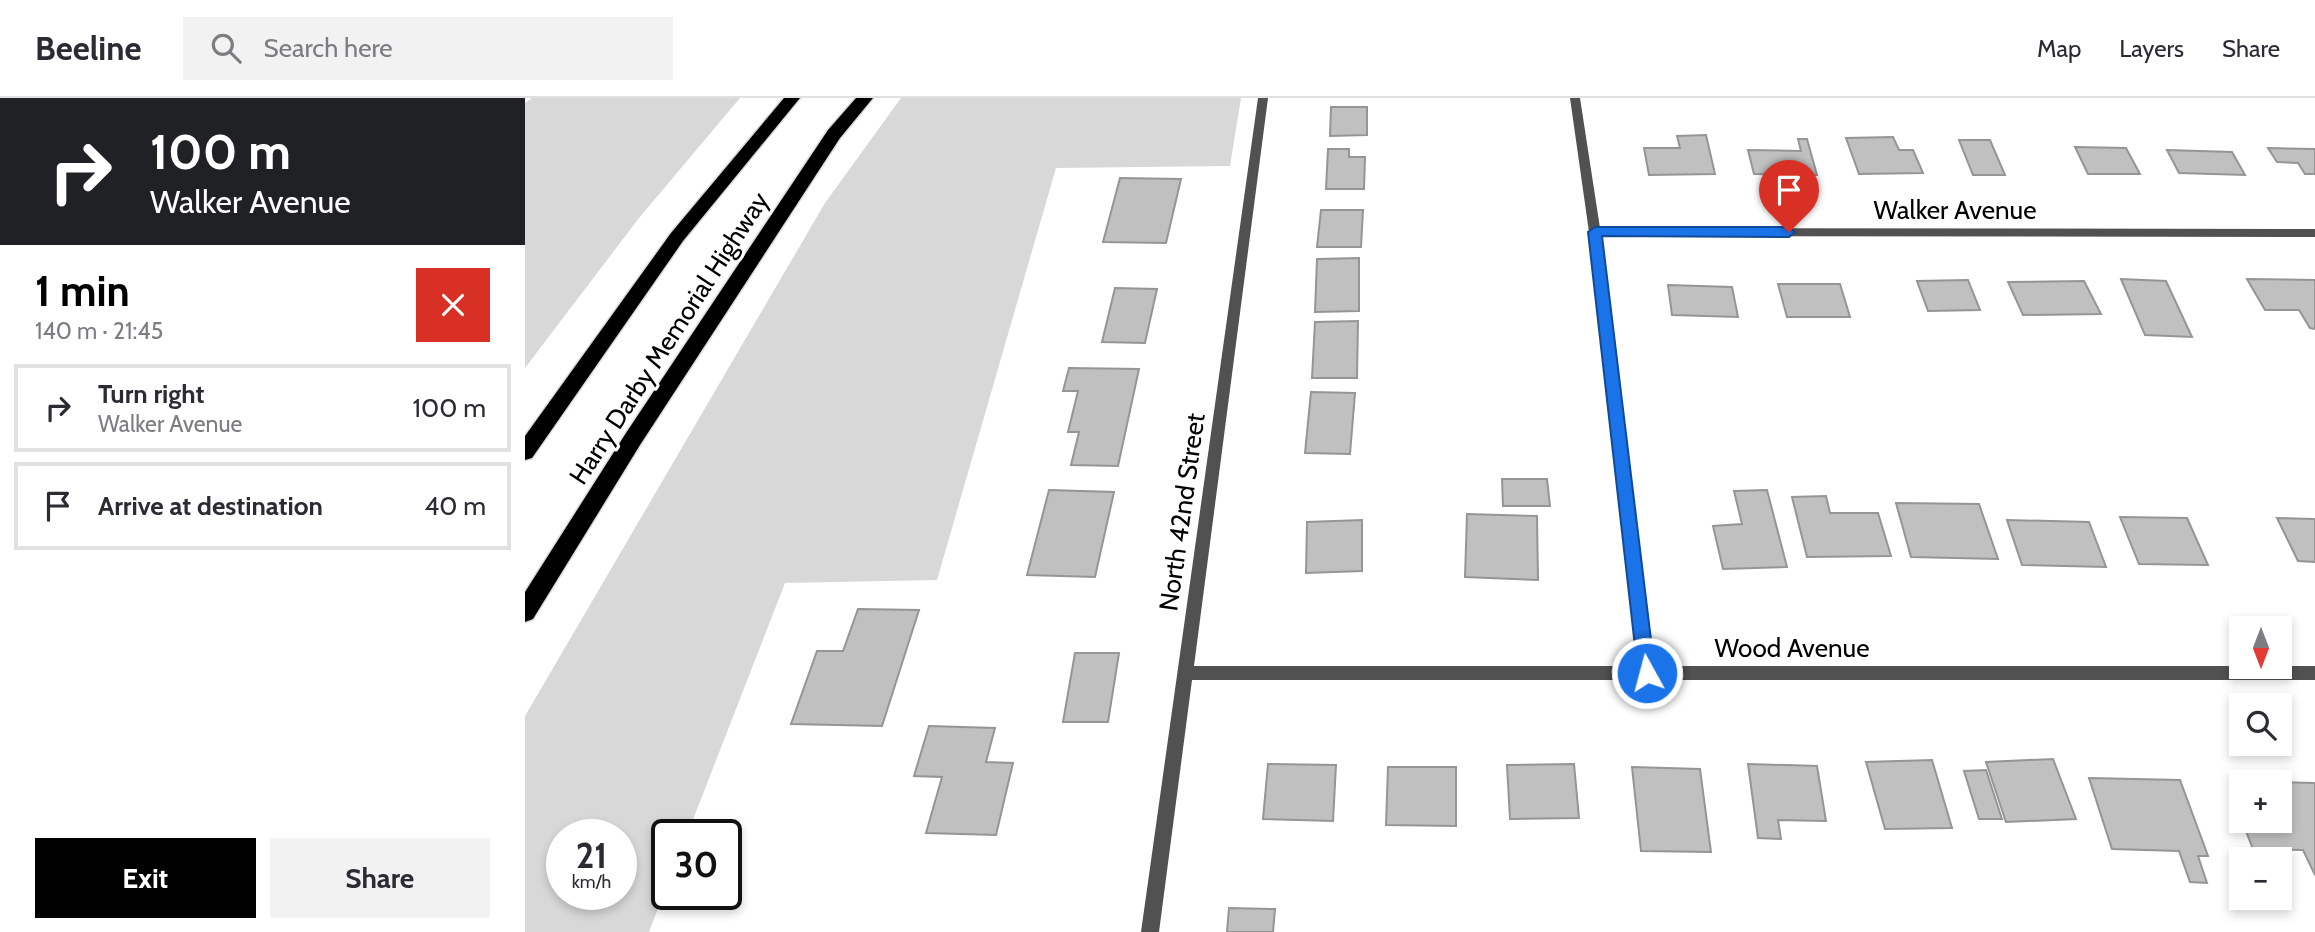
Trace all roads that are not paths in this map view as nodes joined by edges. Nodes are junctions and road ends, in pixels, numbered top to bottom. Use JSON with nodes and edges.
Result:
{"nodes":[{"id":1,"x":792,"y":98,"type":"edge"},
{"id":2,"x":865,"y":98,"type":"edge"},
{"id":3,"x":1263,"y":98,"type":"edge"},
{"id":4,"x":1576,"y":98,"type":"edge"},
{"id":5,"x":1595,"y":232,"type":"junction"},
{"id":6,"x":2315,"y":233,"type":"edge"},
{"id":7,"x":525,"y":452,"type":"edge"},
{"id":8,"x":525,"y":612,"type":"edge"},
{"id":9,"x":1185,"y":673,"type":"junction"},
{"id":10,"x":1647,"y":673,"type":"junction"},
{"id":11,"x":2315,"y":673,"type":"edge"},
{"id":12,"x":1150,"y":932,"type":"edge"}],
"edges":[{"from":1,"to":7,"type":"highway","name":"Harry Darby Memorial Highway"},
{"from":2,"to":8,"type":"highway","name":"Harry Darby Memorial Highway"},
{"from":3,"to":9,"type":"street","name":"North 42nd Street"},
{"from":4,"to":5,"type":"street"},
{"from":5,"to":6,"type":"street","name":"Walker Avenue"},
{"from":5,"to":10,"type":"street"},
{"from":9,"to":10,"type":"street","name":"Wood Avenue"},
{"from":9,"to":12,"type":"street","name":"North 42nd Street"},
{"from":10,"to":11,"type":"street","name":"Wood Avenue"}]}
